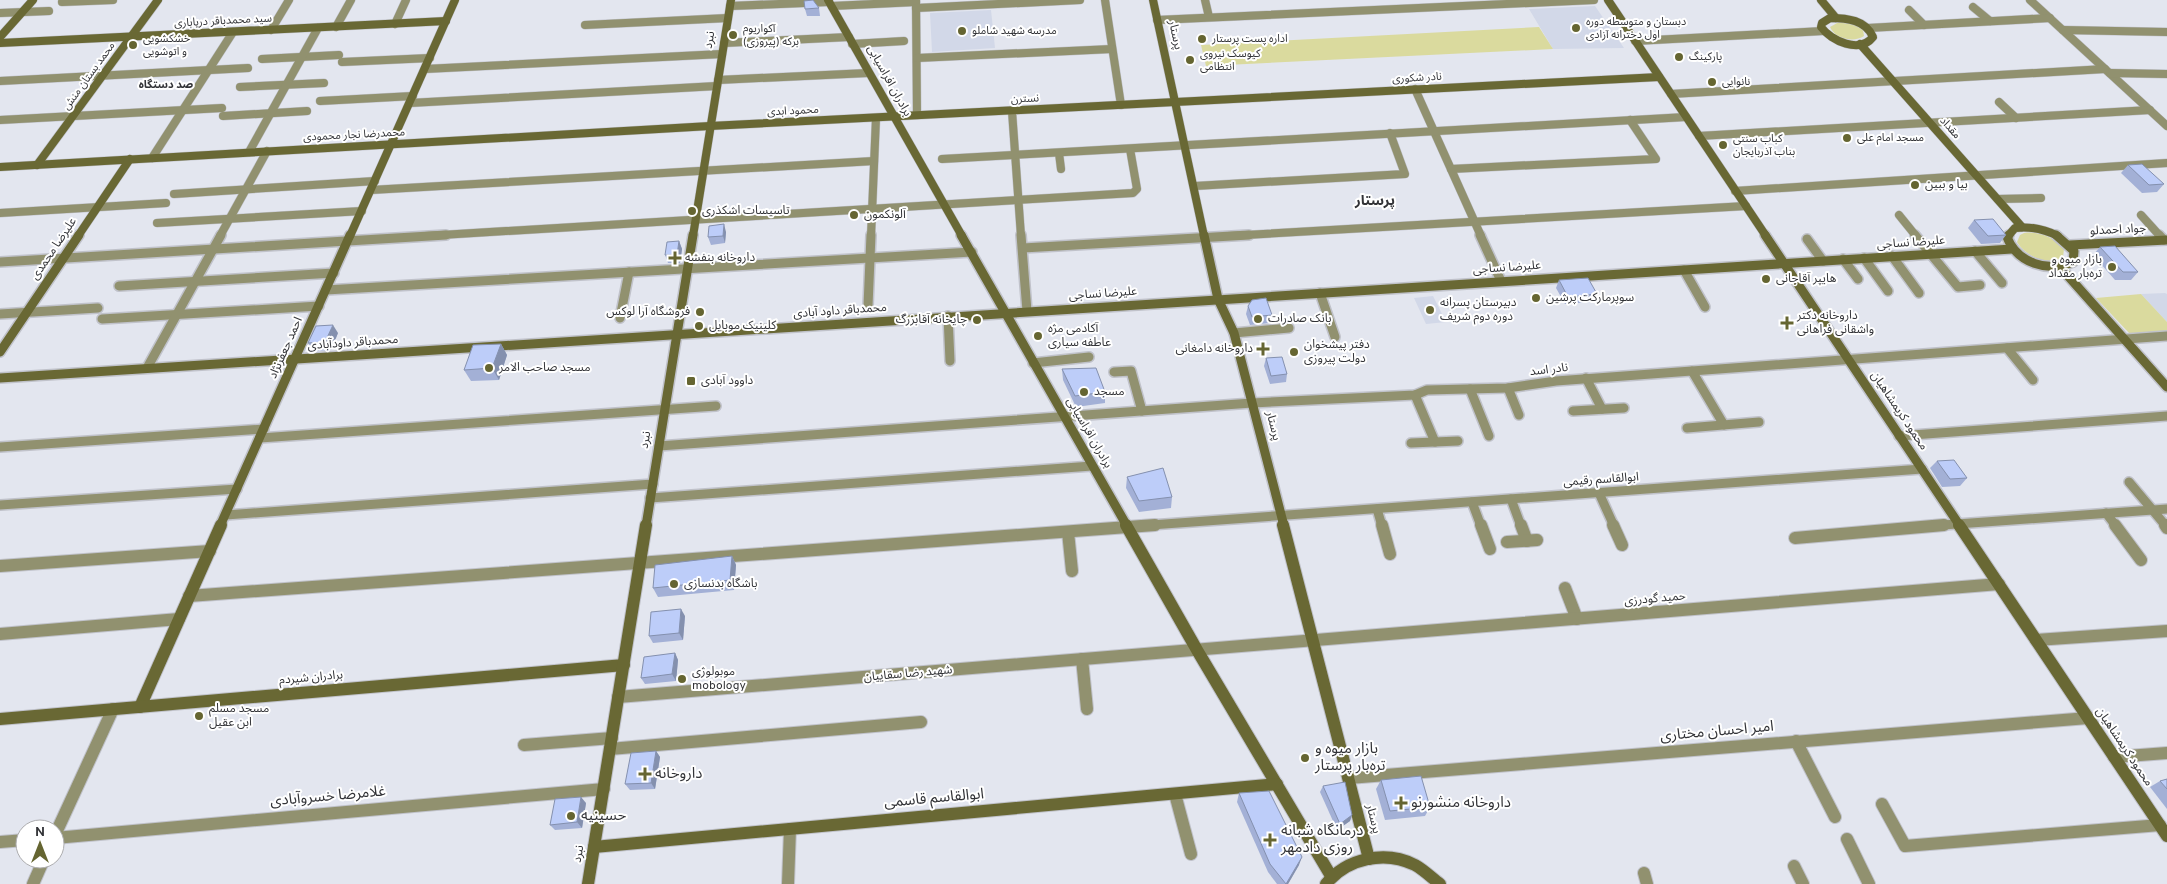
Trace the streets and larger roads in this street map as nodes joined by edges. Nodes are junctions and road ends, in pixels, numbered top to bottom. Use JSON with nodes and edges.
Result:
{"nodes":[{"id":1,"x":33,"y":0,"type":"edge"},
{"id":2,"x":113,"y":0,"type":"edge"},
{"id":3,"x":158,"y":0,"type":"edge"},
{"id":4,"x":289,"y":0,"type":"edge"},
{"id":5,"x":351,"y":0,"type":"edge"},
{"id":6,"x":406,"y":0,"type":"edge"},
{"id":7,"x":455,"y":0,"type":"edge"},
{"id":8,"x":1080,"y":0,"type":"edge"},
{"id":9,"x":1105,"y":0,"type":"edge"},
{"id":10,"x":1153,"y":0,"type":"edge"},
{"id":11,"x":1205,"y":0,"type":"edge"},
{"id":12,"x":1594,"y":0,"type":"edge"},
{"id":13,"x":1608,"y":0,"type":"edge"},
{"id":14,"x":1820,"y":0,"type":"edge"},
{"id":15,"x":2030,"y":0,"type":"edge"},
{"id":16,"x":1557,"y":1,"type":"edge"},
{"id":17,"x":62,"y":2,"type":"dead end"},
{"id":18,"x":730,"y":3,"type":"edge"},
{"id":19,"x":830,"y":3,"type":"edge"},
{"id":20,"x":916,"y":3,"type":"edge"},
{"id":21,"x":1436,"y":3,"type":"edge"},
{"id":22,"x":1973,"y":7,"type":"dead end"},
{"id":23,"x":49,"y":10,"type":"dead end"},
{"id":24,"x":1909,"y":10,"type":"dead end"},
{"id":25,"x":23,"y":12,"type":"junction"},
{"id":26,"x":0,"y":13,"type":"edge"},
{"id":27,"x":728,"y":18,"type":"junction"},
{"id":28,"x":1209,"y":18,"type":"junction"},
{"id":29,"x":1836,"y":18,"type":"junction"},
{"id":30,"x":2050,"y":18,"type":"junction"},
{"id":31,"x":1157,"y":20,"type":"junction"},
{"id":32,"x":446,"y":21,"type":"junction"},
{"id":33,"x":1990,"y":21,"type":"junction"},
{"id":34,"x":395,"y":24,"type":"junction"},
{"id":35,"x":585,"y":25,"type":"dead end"},
{"id":36,"x":1924,"y":25,"type":"junction"},
{"id":37,"x":336,"y":27,"type":"junction"},
{"id":38,"x":318,"y":28,"type":"junction"},
{"id":39,"x":1868,"y":28,"type":"junction"},
{"id":40,"x":271,"y":30,"type":"junction"},
{"id":41,"x":2063,"y":30,"type":"junction"},
{"id":42,"x":1823,"y":31,"type":"junction"},
{"id":43,"x":233,"y":32,"type":"junction"},
{"id":44,"x":2167,"y":32,"type":"edge"},
{"id":45,"x":0,"y":37,"type":"edge"},
{"id":46,"x":131,"y":37,"type":"junction"},
{"id":47,"x":851,"y":40,"type":"junction"},
{"id":48,"x":904,"y":41,"type":"dead end"},
{"id":49,"x":1635,"y":41,"type":"junction"},
{"id":50,"x":0,"y":43,"type":"edge"},
{"id":51,"x":724,"y":43,"type":"junction"},
{"id":52,"x":1860,"y":44,"type":"junction"},
{"id":53,"x":1112,"y":49,"type":"junction"},
{"id":54,"x":722,"y":54,"type":"junction"},
{"id":55,"x":302,"y":57,"type":"junction"},
{"id":56,"x":430,"y":58,"type":"junction"},
{"id":57,"x":917,"y":58,"type":"junction"},
{"id":58,"x":262,"y":59,"type":"dead end"},
{"id":59,"x":248,"y":68,"type":"dead end"},
{"id":60,"x":425,"y":69,"type":"junction"},
{"id":61,"x":208,"y":70,"type":"junction"},
{"id":62,"x":2107,"y":71,"type":"junction"},
{"id":63,"x":868,"y":73,"type":"junction"},
{"id":64,"x":2167,"y":74,"type":"edge"},
{"id":65,"x":102,"y":76,"type":"junction"},
{"id":66,"x":1659,"y":77,"type":"junction"},
{"id":67,"x":0,"y":81,"type":"edge"},
{"id":68,"x":1893,"y":81,"type":"junction"},
{"id":69,"x":324,"y":82,"type":"dead end"},
{"id":70,"x":717,"y":83,"type":"junction"},
{"id":71,"x":286,"y":85,"type":"junction"},
{"id":72,"x":240,"y":87,"type":"dead end"},
{"id":73,"x":1415,"y":89,"type":"junction"},
{"id":74,"x":1671,"y":94,"type":"junction"},
{"id":75,"x":412,"y":99,"type":"junction"},
{"id":76,"x":320,"y":101,"type":"dead end"},
{"id":77,"x":1175,"y":102,"type":"junction"},
{"id":78,"x":1999,"y":102,"type":"dead end"},
{"id":79,"x":1121,"y":105,"type":"junction"},
{"id":80,"x":183,"y":110,"type":"junction"},
{"id":81,"x":308,"y":110,"type":"dead end"},
{"id":82,"x":1012,"y":110,"type":"junction"},
{"id":83,"x":2150,"y":110,"type":"junction"},
{"id":84,"x":271,"y":113,"type":"junction"},
{"id":85,"x":917,"y":115,"type":"junction"},
{"id":86,"x":73,"y":116,"type":"junction"},
{"id":87,"x":893,"y":117,"type":"junction"},
{"id":88,"x":1686,"y":117,"type":"junction"},
{"id":89,"x":876,"y":118,"type":"junction"},
{"id":90,"x":2016,"y":118,"type":"junction"},
{"id":91,"x":1630,"y":120,"type":"junction"},
{"id":92,"x":2,"y":122,"type":"edge"},
{"id":93,"x":1930,"y":123,"type":"junction"},
{"id":94,"x":2165,"y":123,"type":"edge"},
{"id":95,"x":710,"y":126,"type":"junction"},
{"id":96,"x":1434,"y":131,"type":"junction"},
{"id":97,"x":1390,"y":134,"type":"junction"},
{"id":98,"x":1699,"y":136,"type":"junction"},
{"id":99,"x":391,"y":144,"type":"junction"},
{"id":100,"x":1185,"y":146,"type":"junction"},
{"id":101,"x":1130,"y":148,"type":"junction"},
{"id":102,"x":267,"y":151,"type":"junction"},
{"id":103,"x":249,"y":152,"type":"junction"},
{"id":104,"x":1059,"y":153,"type":"junction"},
{"id":105,"x":1015,"y":155,"type":"junction"},
{"id":106,"x":152,"y":158,"type":"junction"},
{"id":107,"x":130,"y":159,"type":"junction"},
{"id":108,"x":942,"y":159,"type":"dead end"},
{"id":109,"x":874,"y":161,"type":"junction"},
{"id":110,"x":2167,"y":163,"type":"edge"},
{"id":111,"x":37,"y":164,"type":"junction"},
{"id":112,"x":1,"y":167,"type":"edge"},
{"id":113,"x":1061,"y":169,"type":"dead end"},
{"id":114,"x":1451,"y":169,"type":"junction"},
{"id":115,"x":703,"y":171,"type":"junction"},
{"id":116,"x":1976,"y":175,"type":"junction"},
{"id":117,"x":375,"y":181,"type":"junction"},
{"id":118,"x":1194,"y":186,"type":"junction"},
{"id":119,"x":246,"y":189,"type":"junction"},
{"id":120,"x":371,"y":190,"type":"junction"},
{"id":121,"x":1735,"y":190,"type":"junction"},
{"id":122,"x":174,"y":194,"type":"dead end"},
{"id":123,"x":2041,"y":198,"type":"dead end"},
{"id":124,"x":1998,"y":199,"type":"junction"},
{"id":125,"x":1019,"y":201,"type":"junction"},
{"id":126,"x":166,"y":203,"type":"dead end"},
{"id":127,"x":945,"y":205,"type":"junction"},
{"id":128,"x":1746,"y":206,"type":"junction"},
{"id":129,"x":98,"y":207,"type":"junction"},
{"id":130,"x":872,"y":210,"type":"junction"},
{"id":131,"x":362,"y":211,"type":"junction"},
{"id":132,"x":0,"y":212,"type":"edge"},
{"id":133,"x":1899,"y":215,"type":"dead end"},
{"id":134,"x":2140,"y":215,"type":"dead end"},
{"id":135,"x":230,"y":218,"type":"junction"},
{"id":136,"x":695,"y":220,"type":"junction"},
{"id":137,"x":1474,"y":222,"type":"junction"},
{"id":138,"x":157,"y":223,"type":"dead end"},
{"id":139,"x":2022,"y":227,"type":"junction"},
{"id":140,"x":1205,"y":238,"type":"junction"},
{"id":141,"x":1807,"y":240,"type":"dead end"},
{"id":142,"x":2166,"y":240,"type":"edge"},
{"id":143,"x":348,"y":241,"type":"junction"},
{"id":144,"x":2070,"y":245,"type":"junction"},
{"id":145,"x":1022,"y":248,"type":"junction"},
{"id":146,"x":213,"y":249,"type":"junction"},
{"id":147,"x":2012,"y":249,"type":"junction"},
{"id":148,"x":1975,"y":251,"type":"junction"},
{"id":149,"x":972,"y":252,"type":"junction"},
{"id":150,"x":1932,"y":254,"type":"junction"},
{"id":151,"x":1892,"y":256,"type":"junction"},
{"id":152,"x":63,"y":258,"type":"junction"},
{"id":153,"x":870,"y":258,"type":"junction"},
{"id":154,"x":1864,"y":258,"type":"junction"},
{"id":155,"x":1843,"y":260,"type":"junction"},
{"id":156,"x":1823,"y":261,"type":"junction"},
{"id":157,"x":1,"y":263,"type":"edge"},
{"id":158,"x":1784,"y":263,"type":"junction"},
{"id":159,"x":2060,"y":267,"type":"junction"},
{"id":160,"x":687,"y":269,"type":"junction"},
{"id":161,"x":1684,"y":270,"type":"junction"},
{"id":162,"x":629,"y":272,"type":"junction"},
{"id":163,"x":334,"y":273,"type":"junction"},
{"id":164,"x":1858,"y":279,"type":"dead end"},
{"id":165,"x":1501,"y":281,"type":"junction"},
{"id":166,"x":195,"y":282,"type":"junction"},
{"id":167,"x":2002,"y":283,"type":"dead end"},
{"id":168,"x":119,"y":286,"type":"dead end"},
{"id":169,"x":1980,"y":286,"type":"dead end"},
{"id":170,"x":326,"y":290,"type":"junction"},
{"id":171,"x":1888,"y":291,"type":"dead end"},
{"id":172,"x":1919,"y":292,"type":"dead end"},
{"id":173,"x":1320,"y":293,"type":"junction"},
{"id":174,"x":1218,"y":299,"type":"junction"},
{"id":175,"x":319,"y":306,"type":"junction"},
{"id":176,"x":868,"y":306,"type":"dead end"},
{"id":177,"x":1705,"y":307,"type":"dead end"},
{"id":178,"x":98,"y":308,"type":"dead end"},
{"id":179,"x":1027,"y":311,"type":"junction"},
{"id":180,"x":26,"y":313,"type":"junction"},
{"id":181,"x":1004,"y":313,"type":"junction"},
{"id":182,"x":0,"y":314,"type":"edge"},
{"id":183,"x":177,"y":314,"type":"junction"},
{"id":184,"x":948,"y":316,"type":"junction"},
{"id":185,"x":620,"y":318,"type":"dead end"},
{"id":186,"x":102,"y":319,"type":"dead end"},
{"id":187,"x":1289,"y":328,"type":"dead end"},
{"id":188,"x":1234,"y":333,"type":"junction"},
{"id":189,"x":677,"y":334,"type":"junction"},
{"id":190,"x":2167,"y":336,"type":"edge"},
{"id":191,"x":1335,"y":337,"type":"dead end"},
{"id":192,"x":2124,"y":339,"type":"junction"},
{"id":193,"x":2007,"y":348,"type":"junction"},
{"id":194,"x":0,"y":352,"type":"edge"},
{"id":195,"x":1089,"y":357,"type":"dead end"},
{"id":196,"x":296,"y":359,"type":"junction"},
{"id":197,"x":1848,"y":359,"type":"junction"},
{"id":198,"x":950,"y":361,"type":"dead end"},
{"id":199,"x":1033,"y":363,"type":"junction"},
{"id":200,"x":147,"y":368,"type":"junction"},
{"id":201,"x":1692,"y":371,"type":"junction"},
{"id":202,"x":1114,"y":372,"type":"dead end"},
{"id":203,"x":0,"y":378,"type":"edge"},
{"id":204,"x":1586,"y":378,"type":"junction"},
{"id":205,"x":2033,"y":380,"type":"dead end"},
{"id":206,"x":2167,"y":387,"type":"edge"},
{"id":207,"x":1470,"y":388,"type":"junction"},
{"id":208,"x":1508,"y":388,"type":"junction"},
{"id":209,"x":1416,"y":395,"type":"junction"},
{"id":210,"x":1252,"y":403,"type":"junction"},
{"id":211,"x":716,"y":406,"type":"dead end"},
{"id":212,"x":1624,"y":408,"type":"dead end"},
{"id":213,"x":1602,"y":409,"type":"junction"},
{"id":214,"x":664,"y":410,"type":"junction"},
{"id":215,"x":1142,"y":411,"type":"junction"},
{"id":216,"x":1573,"y":411,"type":"dead end"},
{"id":217,"x":1519,"y":415,"type":"dead end"},
{"id":218,"x":1064,"y":416,"type":"junction"},
{"id":219,"x":2167,"y":416,"type":"edge"},
{"id":220,"x":1759,"y":422,"type":"dead end"},
{"id":221,"x":1724,"y":425,"type":"junction"},
{"id":222,"x":1687,"y":428,"type":"dead end"},
{"id":223,"x":262,"y":434,"type":"junction"},
{"id":224,"x":1489,"y":436,"type":"dead end"},
{"id":225,"x":1899,"y":436,"type":"junction"},
{"id":226,"x":1458,"y":441,"type":"dead end"},
{"id":227,"x":1411,"y":442,"type":"dead end"},
{"id":228,"x":1435,"y":442,"type":"junction"},
{"id":229,"x":659,"y":446,"type":"junction"},
{"id":230,"x":0,"y":447,"type":"edge"},
{"id":231,"x":1092,"y":466,"type":"junction"},
{"id":232,"x":1922,"y":469,"type":"junction"},
{"id":233,"x":2128,"y":482,"type":"dead end"},
{"id":234,"x":653,"y":484,"type":"junction"},
{"id":235,"x":237,"y":489,"type":"junction"},
{"id":236,"x":1599,"y":493,"type":"junction"},
{"id":237,"x":650,"y":498,"type":"junction"},
{"id":238,"x":1511,"y":499,"type":"junction"},
{"id":239,"x":1472,"y":502,"type":"junction"},
{"id":240,"x":0,"y":505,"type":"edge"},
{"id":241,"x":1377,"y":509,"type":"junction"},
{"id":242,"x":2153,"y":510,"type":"junction"},
{"id":243,"x":2167,"y":510,"type":"edge"},
{"id":244,"x":2106,"y":513,"type":"junction"},
{"id":245,"x":226,"y":515,"type":"junction"},
{"id":246,"x":1281,"y":516,"type":"junction"},
{"id":247,"x":1958,"y":524,"type":"junction"},
{"id":248,"x":1128,"y":527,"type":"junction"},
{"id":249,"x":2167,"y":528,"type":"edge"},
{"id":250,"x":1068,"y":532,"type":"junction"},
{"id":251,"x":1795,"y":538,"type":"dead end"},
{"id":252,"x":1507,"y":542,"type":"dead end"},
{"id":253,"x":1622,"y":545,"type":"dead end"},
{"id":254,"x":1490,"y":549,"type":"dead end"},
{"id":255,"x":210,"y":551,"type":"junction"},
{"id":256,"x":1390,"y":554,"type":"dead end"},
{"id":257,"x":2141,"y":560,"type":"dead end"},
{"id":258,"x":640,"y":563,"type":"junction"},
{"id":259,"x":0,"y":566,"type":"edge"},
{"id":260,"x":1072,"y":571,"type":"dead end"},
{"id":261,"x":1999,"y":584,"type":"junction"},
{"id":262,"x":1565,"y":588,"type":"dead end"},
{"id":263,"x":189,"y":596,"type":"junction"},
{"id":264,"x":179,"y":619,"type":"junction"},
{"id":265,"x":1577,"y":619,"type":"junction"},
{"id":266,"x":2167,"y":630,"type":"edge"},
{"id":267,"x":0,"y":634,"type":"edge"},
{"id":268,"x":1313,"y":640,"type":"junction"},
{"id":269,"x":2036,"y":640,"type":"junction"},
{"id":270,"x":1197,"y":650,"type":"junction"},
{"id":271,"x":1082,"y":659,"type":"junction"},
{"id":272,"x":624,"y":665,"type":"junction"},
{"id":273,"x":618,"y":697,"type":"junction"},
{"id":274,"x":140,"y":707,"type":"junction"},
{"id":275,"x":113,"y":709,"type":"junction"},
{"id":276,"x":1087,"y":709,"type":"dead end"},
{"id":277,"x":2088,"y":718,"type":"junction"},
{"id":278,"x":0,"y":719,"type":"edge"},
{"id":279,"x":921,"y":722,"type":"dead end"},
{"id":280,"x":1796,"y":741,"type":"junction"},
{"id":281,"x":611,"y":743,"type":"junction"},
{"id":282,"x":524,"y":745,"type":"dead end"},
{"id":283,"x":2167,"y":752,"type":"edge"},
{"id":284,"x":2114,"y":757,"type":"junction"},
{"id":285,"x":1348,"y":778,"type":"junction"},
{"id":286,"x":1277,"y":784,"type":"junction"},
{"id":287,"x":604,"y":789,"type":"junction"},
{"id":288,"x":1175,"y":794,"type":"junction"},
{"id":289,"x":1882,"y":804,"type":"dead end"},
{"id":290,"x":1835,"y":817,"type":"dead end"},
{"id":291,"x":63,"y":819,"type":"edge"},
{"id":292,"x":2160,"y":825,"type":"junction"},
{"id":293,"x":790,"y":829,"type":"junction"},
{"id":294,"x":65,"y":835,"type":"edge"},
{"id":295,"x":2167,"y":836,"type":"edge"},
{"id":296,"x":1847,"y":839,"type":"dead end"},
{"id":297,"x":15,"y":841,"type":"edge"},
{"id":298,"x":0,"y":842,"type":"edge"},
{"id":299,"x":594,"y":847,"type":"junction"},
{"id":300,"x":1191,"y":854,"type":"dead end"},
{"id":301,"x":1369,"y":859,"type":"junction"},
{"id":302,"x":1794,"y":866,"type":"dead end"},
{"id":303,"x":40,"y":869,"type":"edge"},
{"id":304,"x":1328,"y":880,"type":"edge"},
{"id":305,"x":33,"y":884,"type":"edge"},
{"id":306,"x":588,"y":884,"type":"edge"},
{"id":307,"x":788,"y":884,"type":"edge"},
{"id":308,"x":1440,"y":884,"type":"edge"},
{"id":309,"x":1803,"y":884,"type":"edge"},
{"id":310,"x":1869,"y":884,"type":"edge"}],
"edges":[{"from":1,"to":25,"type":"street"},
{"from":2,"to":17,"type":"street"},
{"from":3,"to":46,"type":"street","name":"محمد بستان منش"},
{"from":4,"to":40,"type":"street"},
{"from":5,"to":37,"type":"street"},
{"from":6,"to":34,"type":"street"},
{"from":7,"to":32,"type":"street","name":"احمد جعفرنژاد"},
{"from":8,"to":20,"type":"street"},
{"from":9,"to":53,"type":"street"},
{"from":10,"to":31,"type":"street","name":"پرستار"},
{"from":11,"to":28,"type":"street"},
{"from":12,"to":16,"type":"street"},
{"from":13,"to":49,"type":"street","name":"محمود کریمشاهیان"},
{"from":14,"to":29,"type":"street"},
{"from":15,"to":30,"type":"street"},
{"from":16,"to":21,"type":"street"},
{"from":18,"to":19,"type":"street"},
{"from":18,"to":27,"type":"street","name":"نبرد"},
{"from":19,"to":20,"type":"street"},
{"from":19,"to":47,"type":"street","name":"برادران افراسیابی"},
{"from":20,"to":57,"type":"street"},
{"from":21,"to":28,"type":"street"},
{"from":22,"to":33,"type":"street"},
{"from":23,"to":25,"type":"street"},
{"from":24,"to":36,"type":"street"},
{"from":25,"to":26,"type":"street"},
{"from":25,"to":45,"type":"street"},
{"from":27,"to":35,"type":"street"},
{"from":27,"to":51,"type":"street","name":"نبرد"},
{"from":28,"to":31,"type":"street"},
{"from":29,"to":39,"type":"street"},
{"from":29,"to":42,"type":"street"},
{"from":30,"to":33,"type":"street"},
{"from":30,"to":41,"type":"street"},
{"from":31,"to":77,"type":"street","name":"پرستار"},
{"from":32,"to":34,"type":"street","name":"سید محمدباقر دریاباری"},
{"from":32,"to":56,"type":"street","name":"احمد جعفرنژاد"},
{"from":33,"to":36,"type":"street"},
{"from":34,"to":37,"type":"street","name":"سید محمدباقر دریاباری"},
{"from":36,"to":39,"type":"street"},
{"from":37,"to":38,"type":"street","name":"سید محمدباقر دریاباری"},
{"from":38,"to":40,"type":"street","name":"سید محمدباقر دریاباری"},
{"from":38,"to":55,"type":"street"},
{"from":39,"to":52,"type":"street"},
{"from":40,"to":43,"type":"street","name":"سید محمدباقر دریاباری"},
{"from":41,"to":44,"type":"street"},
{"from":41,"to":62,"type":"street"},
{"from":42,"to":49,"type":"street"},
{"from":42,"to":52,"type":"street"},
{"from":43,"to":46,"type":"street","name":"سید محمدباقر دریاباری"},
{"from":43,"to":61,"type":"street"},
{"from":46,"to":50,"type":"street","name":"سید محمدباقر دریاباری"},
{"from":46,"to":65,"type":"street","name":"محمد بستان منش"},
{"from":47,"to":48,"type":"street"},
{"from":47,"to":51,"type":"street"},
{"from":47,"to":63,"type":"street","name":"برادران افراسیابی"},
{"from":49,"to":66,"type":"street","name":"محمود کریمشاهیان"},
{"from":51,"to":54,"type":"street","name":"نبرد"},
{"from":52,"to":68,"type":"street","name":"مقداد"},
{"from":53,"to":57,"type":"street"},
{"from":53,"to":79,"type":"street"},
{"from":54,"to":60,"type":"street"},
{"from":54,"to":70,"type":"street","name":"نبرد"},
{"from":55,"to":56,"type":"street"},
{"from":55,"to":58,"type":"street"},
{"from":55,"to":71,"type":"street"},
{"from":56,"to":60,"type":"street","name":"احمد جعفرنژاد"},
{"from":57,"to":85,"type":"street"},
{"from":59,"to":61,"type":"street"},
{"from":60,"to":75,"type":"street","name":"احمد جعفرنژاد"},
{"from":61,"to":65,"type":"street"},
{"from":61,"to":80,"type":"street"},
{"from":62,"to":64,"type":"street"},
{"from":62,"to":68,"type":"street"},
{"from":62,"to":83,"type":"street"},
{"from":63,"to":70,"type":"street"},
{"from":63,"to":87,"type":"street","name":"برادران افراسیابی"},
{"from":65,"to":67,"type":"street"},
{"from":65,"to":86,"type":"street","name":"محمد بستان منش"},
{"from":66,"to":73,"type":"street","name":"نادر شکوری"},
{"from":66,"to":74,"type":"street","name":"محمود کریمشاهیان"},
{"from":68,"to":74,"type":"street"},
{"from":68,"to":93,"type":"street","name":"مقداد"},
{"from":69,"to":71,"type":"street"},
{"from":70,"to":75,"type":"street"},
{"from":70,"to":95,"type":"street","name":"نبرد"},
{"from":71,"to":72,"type":"street"},
{"from":71,"to":84,"type":"street"},
{"from":73,"to":77,"type":"street","name":"نادر شکوری"},
{"from":73,"to":96,"type":"street"},
{"from":74,"to":88,"type":"street","name":"محمود کریمشاهیان"},
{"from":75,"to":76,"type":"street"},
{"from":75,"to":99,"type":"street","name":"احمد جعفرنژاد"},
{"from":77,"to":79,"type":"street","name":"نسترن"},
{"from":77,"to":100,"type":"street","name":"پرستار"},
{"from":78,"to":90,"type":"street"},
{"from":79,"to":82,"type":"street","name":"نسترن"},
{"from":80,"to":84,"type":"street"},
{"from":80,"to":86,"type":"street"},
{"from":80,"to":106,"type":"street"},
{"from":81,"to":84,"type":"street"},
{"from":82,"to":85,"type":"street","name":"نسترن"},
{"from":82,"to":105,"type":"street"},
{"from":83,"to":90,"type":"street"},
{"from":83,"to":94,"type":"street"},
{"from":84,"to":103,"type":"street"},
{"from":85,"to":87,"type":"street","name":"نسترن"},
{"from":86,"to":92,"type":"street"},
{"from":86,"to":111,"type":"street","name":"محمد بستان منش"},
{"from":87,"to":89,"type":"street","name":"نسترن"},
{"from":87,"to":127,"type":"street","name":"برادران افراسیابی"},
{"from":88,"to":91,"type":"street"},
{"from":88,"to":98,"type":"street","name":"محمود کریمشاهیان"},
{"from":89,"to":95,"type":"street","name":"محمود ابدی"},
{"from":89,"to":109,"type":"street"},
{"from":90,"to":93,"type":"street"},
{"from":91,"to":96,"type":"street"},
{"from":91,"to":114,"type":"street"},
{"from":93,"to":98,"type":"street"},
{"from":93,"to":116,"type":"street","name":"مقداد"},
{"from":95,"to":99,"type":"street","name":"محمدرضا نجار محمودی"},
{"from":95,"to":115,"type":"street","name":"نبرد"},
{"from":96,"to":97,"type":"street"},
{"from":96,"to":114,"type":"street"},
{"from":97,"to":100,"type":"street"},
{"from":97,"to":118,"type":"street"},
{"from":98,"to":121,"type":"street","name":"محمود کریمشاهیان"},
{"from":99,"to":102,"type":"street","name":"محمدرضا نجار محمودی"},
{"from":99,"to":117,"type":"street","name":"احمد جعفرنژاد"},
{"from":100,"to":101,"type":"street"},
{"from":100,"to":118,"type":"street","name":"پرستار"},
{"from":101,"to":104,"type":"street"},
{"from":101,"to":125,"type":"street"},
{"from":102,"to":103,"type":"street","name":"محمدرضا نجار محمودی"},
{"from":102,"to":119,"type":"street"},
{"from":103,"to":106,"type":"street","name":"محمدرضا نجار محمودی"},
{"from":104,"to":105,"type":"street"},
{"from":104,"to":113,"type":"street"},
{"from":105,"to":108,"type":"street"},
{"from":105,"to":125,"type":"street"},
{"from":106,"to":107,"type":"street","name":"محمدرضا نجار محمودی"},
{"from":107,"to":111,"type":"street","name":"محمدرضا نجار محمودی"},
{"from":107,"to":129,"type":"street","name":"علیرضا محمدی"},
{"from":109,"to":115,"type":"street"},
{"from":109,"to":130,"type":"street"},
{"from":110,"to":116,"type":"street"},
{"from":111,"to":112,"type":"street","name":"محمدرضا نجار محمودی"},
{"from":114,"to":137,"type":"street"},
{"from":115,"to":120,"type":"street"},
{"from":115,"to":136,"type":"street","name":"نبرد"},
{"from":116,"to":121,"type":"street"},
{"from":116,"to":124,"type":"street","name":"مقداد"},
{"from":117,"to":119,"type":"street"},
{"from":117,"to":120,"type":"street","name":"احمد جعفرنژاد"},
{"from":118,"to":140,"type":"street","name":"پرستار"},
{"from":119,"to":122,"type":"street"},
{"from":119,"to":135,"type":"street"},
{"from":120,"to":131,"type":"street","name":"احمد جعفرنژاد"},
{"from":121,"to":128,"type":"street","name":"محمود کریمشاهیان"},
{"from":123,"to":124,"type":"street"},
{"from":124,"to":139,"type":"street","name":"مقداد"},
{"from":125,"to":127,"type":"street"},
{"from":125,"to":145,"type":"street"},
{"from":126,"to":129,"type":"street"},
{"from":127,"to":130,"type":"street"},
{"from":127,"to":149,"type":"street","name":"برادران افراسیابی"},
{"from":128,"to":137,"type":"street"},
{"from":128,"to":158,"type":"street","name":"محمود کریمشاهیان"},
{"from":129,"to":132,"type":"street"},
{"from":129,"to":152,"type":"street","name":"علیرضا محمدی"},
{"from":130,"to":136,"type":"street"},
{"from":130,"to":153,"type":"street"},
{"from":131,"to":135,"type":"street"},
{"from":131,"to":143,"type":"street","name":"احمد جعفرنژاد"},
{"from":133,"to":150,"type":"street"},
{"from":134,"to":142,"type":"street"},
{"from":135,"to":138,"type":"street"},
{"from":135,"to":146,"type":"street"},
{"from":136,"to":143,"type":"street"},
{"from":136,"to":160,"type":"street","name":"نبرد"},
{"from":137,"to":140,"type":"street"},
{"from":137,"to":165,"type":"street"},
{"from":139,"to":144,"type":"street"},
{"from":139,"to":147,"type":"street"},
{"from":140,"to":145,"type":"street"},
{"from":140,"to":174,"type":"street","name":"پرستار"},
{"from":141,"to":156,"type":"street"},
{"from":142,"to":144,"type":"street","name":"جواد احمدلو"},
{"from":143,"to":146,"type":"street"},
{"from":143,"to":163,"type":"street","name":"احمد جعفرنژاد"},
{"from":144,"to":159,"type":"street"},
{"from":145,"to":179,"type":"street"},
{"from":146,"to":152,"type":"street"},
{"from":146,"to":166,"type":"street"},
{"from":147,"to":148,"type":"street","name":"علیرضا نساجی"},
{"from":147,"to":159,"type":"street"},
{"from":148,"to":150,"type":"street","name":"علیرضا نساجی"},
{"from":148,"to":167,"type":"street"},
{"from":149,"to":153,"type":"street"},
{"from":149,"to":181,"type":"street","name":"برادران افراسیابی"},
{"from":150,"to":151,"type":"street","name":"علیرضا نساجی"},
{"from":150,"to":169,"type":"street"},
{"from":151,"to":154,"type":"street","name":"علیرضا نساجی"},
{"from":151,"to":172,"type":"street"},
{"from":152,"to":157,"type":"street"},
{"from":152,"to":180,"type":"street","name":"علیرضا محمدی"},
{"from":153,"to":160,"type":"street"},
{"from":153,"to":176,"type":"street"},
{"from":154,"to":155,"type":"street","name":"علیرضا نساجی"},
{"from":154,"to":171,"type":"street"},
{"from":155,"to":156,"type":"street","name":"علیرضا نساجی"},
{"from":155,"to":164,"type":"street"},
{"from":156,"to":158,"type":"street","name":"علیرضا نساجی"},
{"from":158,"to":161,"type":"street","name":"علیرضا نساجی"},
{"from":158,"to":197,"type":"street","name":"محمود کریمشاهیان"},
{"from":159,"to":192,"type":"street"},
{"from":160,"to":162,"type":"street"},
{"from":160,"to":189,"type":"street","name":"نبرد"},
{"from":161,"to":165,"type":"street","name":"علیرضا نساجی"},
{"from":161,"to":177,"type":"street"},
{"from":162,"to":170,"type":"street"},
{"from":162,"to":185,"type":"street"},
{"from":163,"to":166,"type":"street"},
{"from":163,"to":170,"type":"street","name":"احمد جعفرنژاد"},
{"from":165,"to":173,"type":"street","name":"علیرضا نساجی"},
{"from":166,"to":168,"type":"street"},
{"from":166,"to":183,"type":"street"},
{"from":170,"to":175,"type":"street","name":"احمد جعفرنژاد"},
{"from":173,"to":174,"type":"street","name":"علیرضا نساجی"},
{"from":173,"to":191,"type":"street"},
{"from":174,"to":179,"type":"street","name":"علیرضا نساجی"},
{"from":174,"to":188,"type":"street","name":"پرستار"},
{"from":175,"to":183,"type":"street"},
{"from":175,"to":196,"type":"street","name":"احمد جعفرنژاد"},
{"from":178,"to":180,"type":"street"},
{"from":179,"to":181,"type":"street","name":"علیرضا نساجی"},
{"from":180,"to":182,"type":"street"},
{"from":180,"to":194,"type":"street","name":"علیرضا محمدی"},
{"from":181,"to":184,"type":"street","name":"محمدباقر داود آبادی"},
{"from":181,"to":199,"type":"street","name":"برادران افراسیابی"},
{"from":183,"to":186,"type":"street"},
{"from":183,"to":200,"type":"street"},
{"from":184,"to":189,"type":"street","name":"محمدباقر داود آبادی"},
{"from":184,"to":198,"type":"street"},
{"from":187,"to":188,"type":"street"},
{"from":188,"to":210,"type":"street","name":"پرستار"},
{"from":189,"to":196,"type":"street","name":"محمدباقر داودآبادی"},
{"from":189,"to":214,"type":"street","name":"نبرد"},
{"from":190,"to":192,"type":"street","name":"نادر اسد"},
{"from":192,"to":193,"type":"street","name":"نادر اسد"},
{"from":192,"to":206,"type":"street"},
{"from":193,"to":197,"type":"street","name":"نادر اسد"},
{"from":193,"to":205,"type":"street"},
{"from":195,"to":199,"type":"street"},
{"from":196,"to":200,"type":"street","name":"محمدباقر داودآبادی"},
{"from":196,"to":223,"type":"street","name":"احمد جعفرنژاد"},
{"from":197,"to":201,"type":"street","name":"نادر اسد"},
{"from":197,"to":225,"type":"street","name":"محمود کریمشاهیان"},
{"from":199,"to":218,"type":"street","name":"برادران افراسیابی"},
{"from":200,"to":203,"type":"street","name":"محمدباقر داودآبادی"},
{"from":201,"to":204,"type":"street","name":"نادر اسد"},
{"from":201,"to":221,"type":"street"},
{"from":202,"to":215,"type":"street"},
{"from":204,"to":208,"type":"street","name":"نادر اسد"},
{"from":204,"to":213,"type":"street"},
{"from":207,"to":208,"type":"street","name":"نادر اسد"},
{"from":207,"to":209,"type":"street","name":"نادر اسد"},
{"from":207,"to":224,"type":"street"},
{"from":208,"to":217,"type":"street"},
{"from":209,"to":210,"type":"street","name":"نادر اسد"},
{"from":209,"to":228,"type":"street"},
{"from":210,"to":215,"type":"street","name":"نادر اسد"},
{"from":210,"to":246,"type":"street","name":"پرستار"},
{"from":211,"to":214,"type":"street"},
{"from":212,"to":213,"type":"street"},
{"from":213,"to":216,"type":"street"},
{"from":214,"to":223,"type":"street"},
{"from":214,"to":229,"type":"street","name":"نبرد"},
{"from":215,"to":218,"type":"street","name":"نادر اسد"},
{"from":218,"to":229,"type":"street","name":"نادر اسد"},
{"from":218,"to":231,"type":"street","name":"برادران افراسیابی"},
{"from":219,"to":225,"type":"street"},
{"from":220,"to":221,"type":"street"},
{"from":221,"to":222,"type":"street"},
{"from":223,"to":230,"type":"street"},
{"from":223,"to":235,"type":"street","name":"احمد جعفرنژاد"},
{"from":225,"to":232,"type":"street","name":"محمود کریمشاهیان"},
{"from":226,"to":228,"type":"street"},
{"from":227,"to":228,"type":"street"},
{"from":229,"to":234,"type":"street","name":"نبرد"},
{"from":231,"to":237,"type":"street"},
{"from":231,"to":248,"type":"street","name":"برادران افراسیابی"},
{"from":232,"to":236,"type":"street","name":"ابوالقاسم رقیمی"},
{"from":232,"to":247,"type":"street","name":"محمود کریمشاهیان"},
{"from":233,"to":242,"type":"street"},
{"from":234,"to":237,"type":"street","name":"نبرد"},
{"from":234,"to":245,"type":"street"},
{"from":235,"to":240,"type":"street"},
{"from":235,"to":245,"type":"street","name":"احمد جعفرنژاد"},
{"from":236,"to":238,"type":"street","name":"ابوالقاسم رقیمی"},
{"from":236,"to":253,"type":"street"},
{"from":237,"to":258,"type":"street","name":"نبرد"},
{"from":238,"to":239,"type":"street","name":"ابوالقاسم رقیمی"},
{"from":238,"to":252,"type":"street"},
{"from":239,"to":241,"type":"street","name":"ابوالقاسم رقیمی"},
{"from":239,"to":254,"type":"street"},
{"from":241,"to":246,"type":"street","name":"ابوالقاسم رقیمی"},
{"from":241,"to":256,"type":"street"},
{"from":242,"to":243,"type":"street"},
{"from":242,"to":244,"type":"street"},
{"from":242,"to":249,"type":"street"},
{"from":244,"to":247,"type":"street"},
{"from":244,"to":257,"type":"street"},
{"from":245,"to":255,"type":"street","name":"احمد جعفرنژاد"},
{"from":246,"to":248,"type":"street","name":"ابوالقاسم رقیمی"},
{"from":246,"to":268,"type":"street","name":"پرستار"},
{"from":247,"to":251,"type":"street"},
{"from":247,"to":261,"type":"street","name":"محمود کریمشاهیان"},
{"from":248,"to":250,"type":"street","name":"ابوالقاسم رقیمی"},
{"from":248,"to":270,"type":"street","name":"برادران افراسیابی"},
{"from":250,"to":258,"type":"street","name":"ابوالقاسم رقیمی"},
{"from":250,"to":260,"type":"street"},
{"from":255,"to":259,"type":"street"},
{"from":255,"to":263,"type":"street","name":"احمد جعفرنژاد"},
{"from":258,"to":263,"type":"street","name":"ابوالقاسم رقیمی"},
{"from":258,"to":272,"type":"street","name":"نبرد"},
{"from":261,"to":265,"type":"street","name":"حمید گودرزی"},
{"from":261,"to":269,"type":"street","name":"محمود کریمشاهیان"},
{"from":262,"to":265,"type":"street"},
{"from":263,"to":264,"type":"street","name":"احمد جعفرنژاد"},
{"from":264,"to":267,"type":"street"},
{"from":264,"to":274,"type":"street","name":"احمد جعفرنژاد"},
{"from":265,"to":268,"type":"street","name":"حمید گودرزی"},
{"from":266,"to":269,"type":"street"},
{"from":268,"to":270,"type":"street","name":"حمید گودرزی"},
{"from":268,"to":285,"type":"street","name":"پرستار"},
{"from":269,"to":277,"type":"street","name":"محمود کریمشاهیان"},
{"from":270,"to":271,"type":"street","name":"شهید رضا سقاییان"},
{"from":270,"to":286,"type":"street","name":"برادران افراسیابی"},
{"from":271,"to":273,"type":"street","name":"شهید رضا سقاییان"},
{"from":271,"to":276,"type":"street"},
{"from":272,"to":273,"type":"street","name":"نبرد"},
{"from":272,"to":274,"type":"street","name":"برادران شیردم"},
{"from":273,"to":281,"type":"street","name":"نبرد"},
{"from":274,"to":275,"type":"street","name":"برادران شیردم"},
{"from":275,"to":278,"type":"street","name":"برادران شیردم"},
{"from":275,"to":291,"type":"street"},
{"from":277,"to":280,"type":"street","name":"امیر احسان مختاری"},
{"from":277,"to":284,"type":"street","name":"محمود کریمشاهیان"},
{"from":279,"to":281,"type":"street"},
{"from":280,"to":285,"type":"street","name":"امیر احسان مختاری"},
{"from":280,"to":290,"type":"street"},
{"from":281,"to":282,"type":"street"},
{"from":281,"to":287,"type":"street","name":"نبرد"},
{"from":283,"to":284,"type":"street"},
{"from":284,"to":292,"type":"street","name":"محمود کریمشاهیان"},
{"from":285,"to":301,"type":"street","name":"پرستار"},
{"from":286,"to":288,"type":"street","name":"ابوالقاسم قاسمی"},
{"from":286,"to":304,"type":"street","name":"برادران افراسیابی"},
{"from":287,"to":294,"type":"street","name":"غلامرضا خسروآبادی"},
{"from":287,"to":299,"type":"street","name":"نبرد"},
{"from":288,"to":293,"type":"street","name":"ابوالقاسم قاسمی"},
{"from":288,"to":300,"type":"street"},
{"from":289,"to":292,"type":"street"},
{"from":292,"to":295,"type":"street","name":"محمود کریمشاهیان"},
{"from":293,"to":299,"type":"street","name":"ابوالقاسم قاسمی"},
{"from":293,"to":307,"type":"street"},
{"from":296,"to":310,"type":"street"},
{"from":297,"to":298,"type":"street"},
{"from":299,"to":306,"type":"street","name":"نبرد"},
{"from":301,"to":304,"type":"street"},
{"from":301,"to":308,"type":"street"},
{"from":302,"to":309,"type":"street"},
{"from":303,"to":305,"type":"street"}]}
